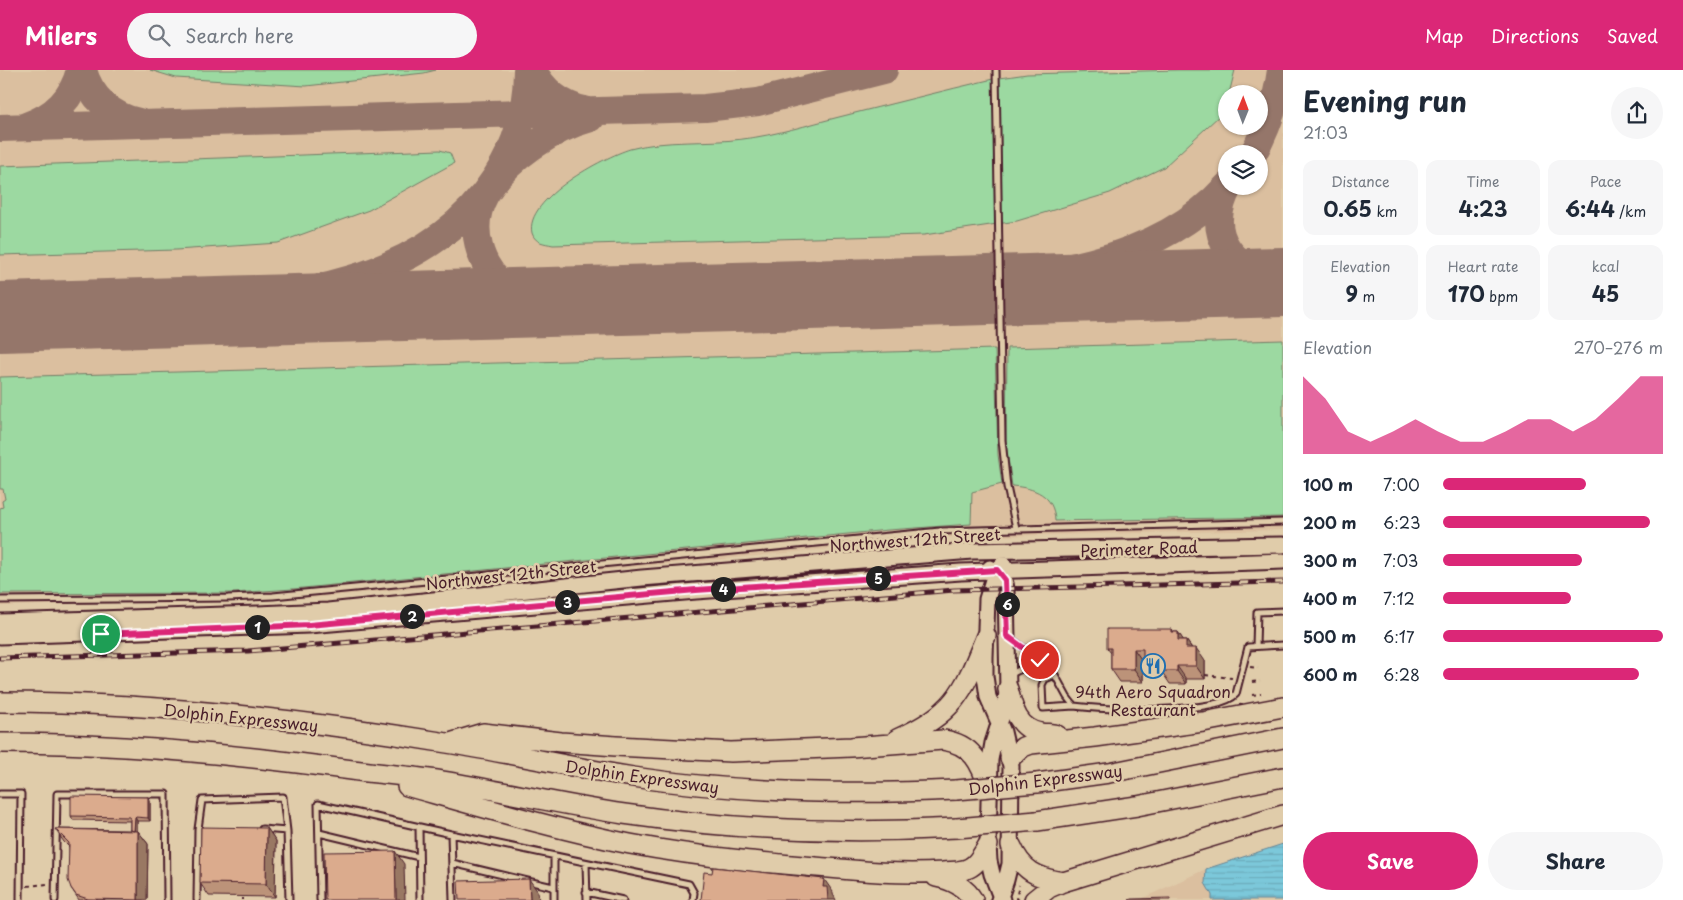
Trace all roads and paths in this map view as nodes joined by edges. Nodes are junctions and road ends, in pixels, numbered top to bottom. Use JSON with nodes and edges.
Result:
{"nodes":[{"id":1,"x":996,"y":70,"type":"edge"},
{"id":2,"x":1283,"y":522,"type":"edge"},
{"id":3,"x":1016,"y":528,"type":"junction"},
{"id":4,"x":1283,"y":545,"type":"edge"},
{"id":5,"x":1025,"y":549,"type":"junction"},
{"id":6,"x":860,"y":560,"type":"junction"},
{"id":7,"x":1283,"y":561,"type":"edge"},
{"id":8,"x":997,"y":570,"type":"junction"},
{"id":9,"x":961,"y":572,"type":"junction"},
{"id":10,"x":987,"y":598,"type":"junction"},
{"id":11,"x":0,"y":600,"type":"edge"},
{"id":12,"x":1283,"y":611,"type":"edge"},
{"id":13,"x":0,"y":622,"type":"edge"},
{"id":14,"x":0,"y":636,"type":"edge"},
{"id":15,"x":986,"y":636,"type":"junction"},
{"id":16,"x":1007,"y":636,"type":"junction"},
{"id":17,"x":1283,"y":645,"type":"edge"},
{"id":18,"x":1256,"y":646,"type":"junction"},
{"id":19,"x":1040,"y":660,"type":"junction"},
{"id":20,"x":1250,"y":667,"type":"dead end"},
{"id":21,"x":1258,"y":668,"type":"dead end"},
{"id":22,"x":1055,"y":674,"type":"junction"},
{"id":23,"x":1205,"y":675,"type":"dead end"},
{"id":24,"x":1232,"y":678,"type":"dead end"},
{"id":25,"x":1260,"y":681,"type":"dead end"},
{"id":26,"x":1009,"y":682,"type":"junction"},
{"id":27,"x":1252,"y":682,"type":"dead end"},
{"id":28,"x":1261,"y":694,"type":"dead end"},
{"id":29,"x":1252,"y":695,"type":"dead end"},
{"id":30,"x":0,"y":702,"type":"edge"},
{"id":31,"x":1074,"y":706,"type":"junction"},
{"id":32,"x":1283,"y":707,"type":"edge"},
{"id":33,"x":1000,"y":722,"type":"junction"},
{"id":34,"x":1283,"y":738,"type":"edge"},
{"id":35,"x":1073,"y":740,"type":"junction"},
{"id":36,"x":0,"y":743,"type":"edge"},
{"id":37,"x":449,"y":743,"type":"junction"},
{"id":38,"x":884,"y":744,"type":"junction"},
{"id":39,"x":1010,"y":758,"type":"junction"},
{"id":40,"x":353,"y":770,"type":"junction"},
{"id":41,"x":1283,"y":778,"type":"edge"},
{"id":42,"x":989,"y":790,"type":"junction"},
{"id":43,"x":0,"y":794,"type":"edge"},
{"id":44,"x":1283,"y":815,"type":"edge"},
{"id":45,"x":419,"y":827,"type":"junction"},
{"id":46,"x":198,"y":829,"type":"junction"},
{"id":47,"x":207,"y":829,"type":"edge"},
{"id":48,"x":255,"y":829,"type":"edge"},
{"id":49,"x":287,"y":831,"type":"junction"},
{"id":50,"x":319,"y":833,"type":"junction"},
{"id":51,"x":451,"y":834,"type":"junction"},
{"id":52,"x":988,"y":845,"type":"junction"},
{"id":53,"x":1011,"y":845,"type":"junction"},
{"id":54,"x":554,"y":856,"type":"junction"},
{"id":55,"x":419,"y":857,"type":"junction"},
{"id":56,"x":452,"y":863,"type":"junction"},
{"id":57,"x":586,"y":863,"type":"junction"},
{"id":58,"x":920,"y":874,"type":"junction"},
{"id":59,"x":1064,"y":882,"type":"junction"},
{"id":60,"x":553,"y":887,"type":"junction"},
{"id":61,"x":586,"y":892,"type":"junction"},
{"id":62,"x":1000,"y":899,"type":"edge"},
{"id":63,"x":20,"y":900,"type":"edge"},
{"id":64,"x":55,"y":900,"type":"edge"},
{"id":65,"x":167,"y":900,"type":"edge"},
{"id":66,"x":197,"y":900,"type":"edge"},
{"id":67,"x":289,"y":900,"type":"edge"},
{"id":68,"x":320,"y":900,"type":"edge"},
{"id":69,"x":420,"y":900,"type":"edge"},
{"id":70,"x":453,"y":900,"type":"edge"},
{"id":71,"x":554,"y":900,"type":"edge"},
{"id":72,"x":587,"y":900,"type":"edge"},
{"id":73,"x":623,"y":900,"type":"edge"},
{"id":74,"x":693,"y":900,"type":"edge"},
{"id":75,"x":973,"y":900,"type":"edge"},
{"id":76,"x":1034,"y":900,"type":"edge"}],
"edges":[{"from":1,"to":3,"type":"lane"},
{"from":2,"to":3,"type":"lane"},
{"from":3,"to":11,"type":"lane"},
{"from":4,"to":5,"type":"main road","name":"Perimeter Road"},
{"from":5,"to":6,"type":"main road","name":"Northwest 12th Street"},
{"from":5,"to":8,"type":"main road"},
{"from":6,"to":8,"type":"main road"},
{"from":6,"to":13,"type":"main road","name":"Northwest 12th Street"},
{"from":7,"to":8,"type":"main road","name":"Perimeter Road"},
{"from":8,"to":9,"type":"main road","name":"Northwest 12th Street"},
{"from":8,"to":10,"type":"main road"},
{"from":8,"to":16,"type":"main road"},
{"from":9,"to":10,"type":"main road"},
{"from":9,"to":14,"type":"main road","name":"Northwest 12th Street"},
{"from":10,"to":15,"type":"main road"},
{"from":12,"to":18,"type":"lane"},
{"from":15,"to":33,"type":"main road"},
{"from":15,"to":38,"type":"highway"},
{"from":16,"to":19,"type":"lane"},
{"from":16,"to":26,"type":"main road"},
{"from":17,"to":18,"type":"lane"},
{"from":18,"to":31,"type":"lane"},
{"from":19,"to":22,"type":"lane"},
{"from":19,"to":26,"type":"lane"},
{"from":20,"to":21,"type":"path"},
{"from":22,"to":31,"type":"lane"},
{"from":22,"to":31,"type":"lane"},
{"from":23,"to":24,"type":"path"},
{"from":25,"to":27,"type":"path"},
{"from":26,"to":33,"type":"main road"},
{"from":26,"to":35,"type":"highway"},
{"from":28,"to":29,"type":"path"},
{"from":30,"to":37,"type":"highway","name":"Dolphin Expressway"},
{"from":32,"to":35,"type":"highway"},
{"from":33,"to":39,"type":"main road"},
{"from":33,"to":42,"type":"main road"},
{"from":34,"to":37,"type":"highway","name":"Dolphin Expressway","bridge":true},
{"from":35,"to":39,"type":"highway"},
{"from":36,"to":40,"type":"highway"},
{"from":37,"to":38,"type":"highway"},
{"from":38,"to":42,"type":"highway"},
{"from":39,"to":53,"type":"main road"},
{"from":40,"to":41,"type":"highway","bridge":true},
{"from":40,"to":58,"type":"highway"},
{"from":42,"to":52,"type":"main road"},
{"from":43,"to":63,"type":"lane"},
{"from":44,"to":59,"type":"highway"},
{"from":45,"to":50,"type":"lane"},
{"from":45,"to":51,"type":"lane"},
{"from":45,"to":55,"type":"lane"},
{"from":46,"to":47,"type":"lane"},
{"from":46,"to":49,"type":"lane"},
{"from":46,"to":66,"type":"lane"},
{"from":48,"to":49,"type":"lane"},
{"from":49,"to":67,"type":"lane"},
{"from":50,"to":55,"type":"lane"},
{"from":50,"to":68,"type":"lane"},
{"from":51,"to":54,"type":"lane"},
{"from":51,"to":56,"type":"lane"},
{"from":52,"to":58,"type":"highway"},
{"from":52,"to":62,"type":"main road"},
{"from":53,"to":59,"type":"highway"},
{"from":53,"to":62,"type":"main road"},
{"from":54,"to":57,"type":"lane"},
{"from":54,"to":60,"type":"lane"},
{"from":55,"to":69,"type":"lane"},
{"from":56,"to":60,"type":"lane"},
{"from":56,"to":70,"type":"lane"},
{"from":57,"to":61,"type":"lane"},
{"from":57,"to":74,"type":"lane"},
{"from":58,"to":75,"type":"highway"},
{"from":59,"to":76,"type":"highway"},
{"from":60,"to":71,"type":"lane"},
{"from":61,"to":72,"type":"lane"},
{"from":61,"to":73,"type":"lane"},
{"from":64,"to":65,"type":"lane"}]}
